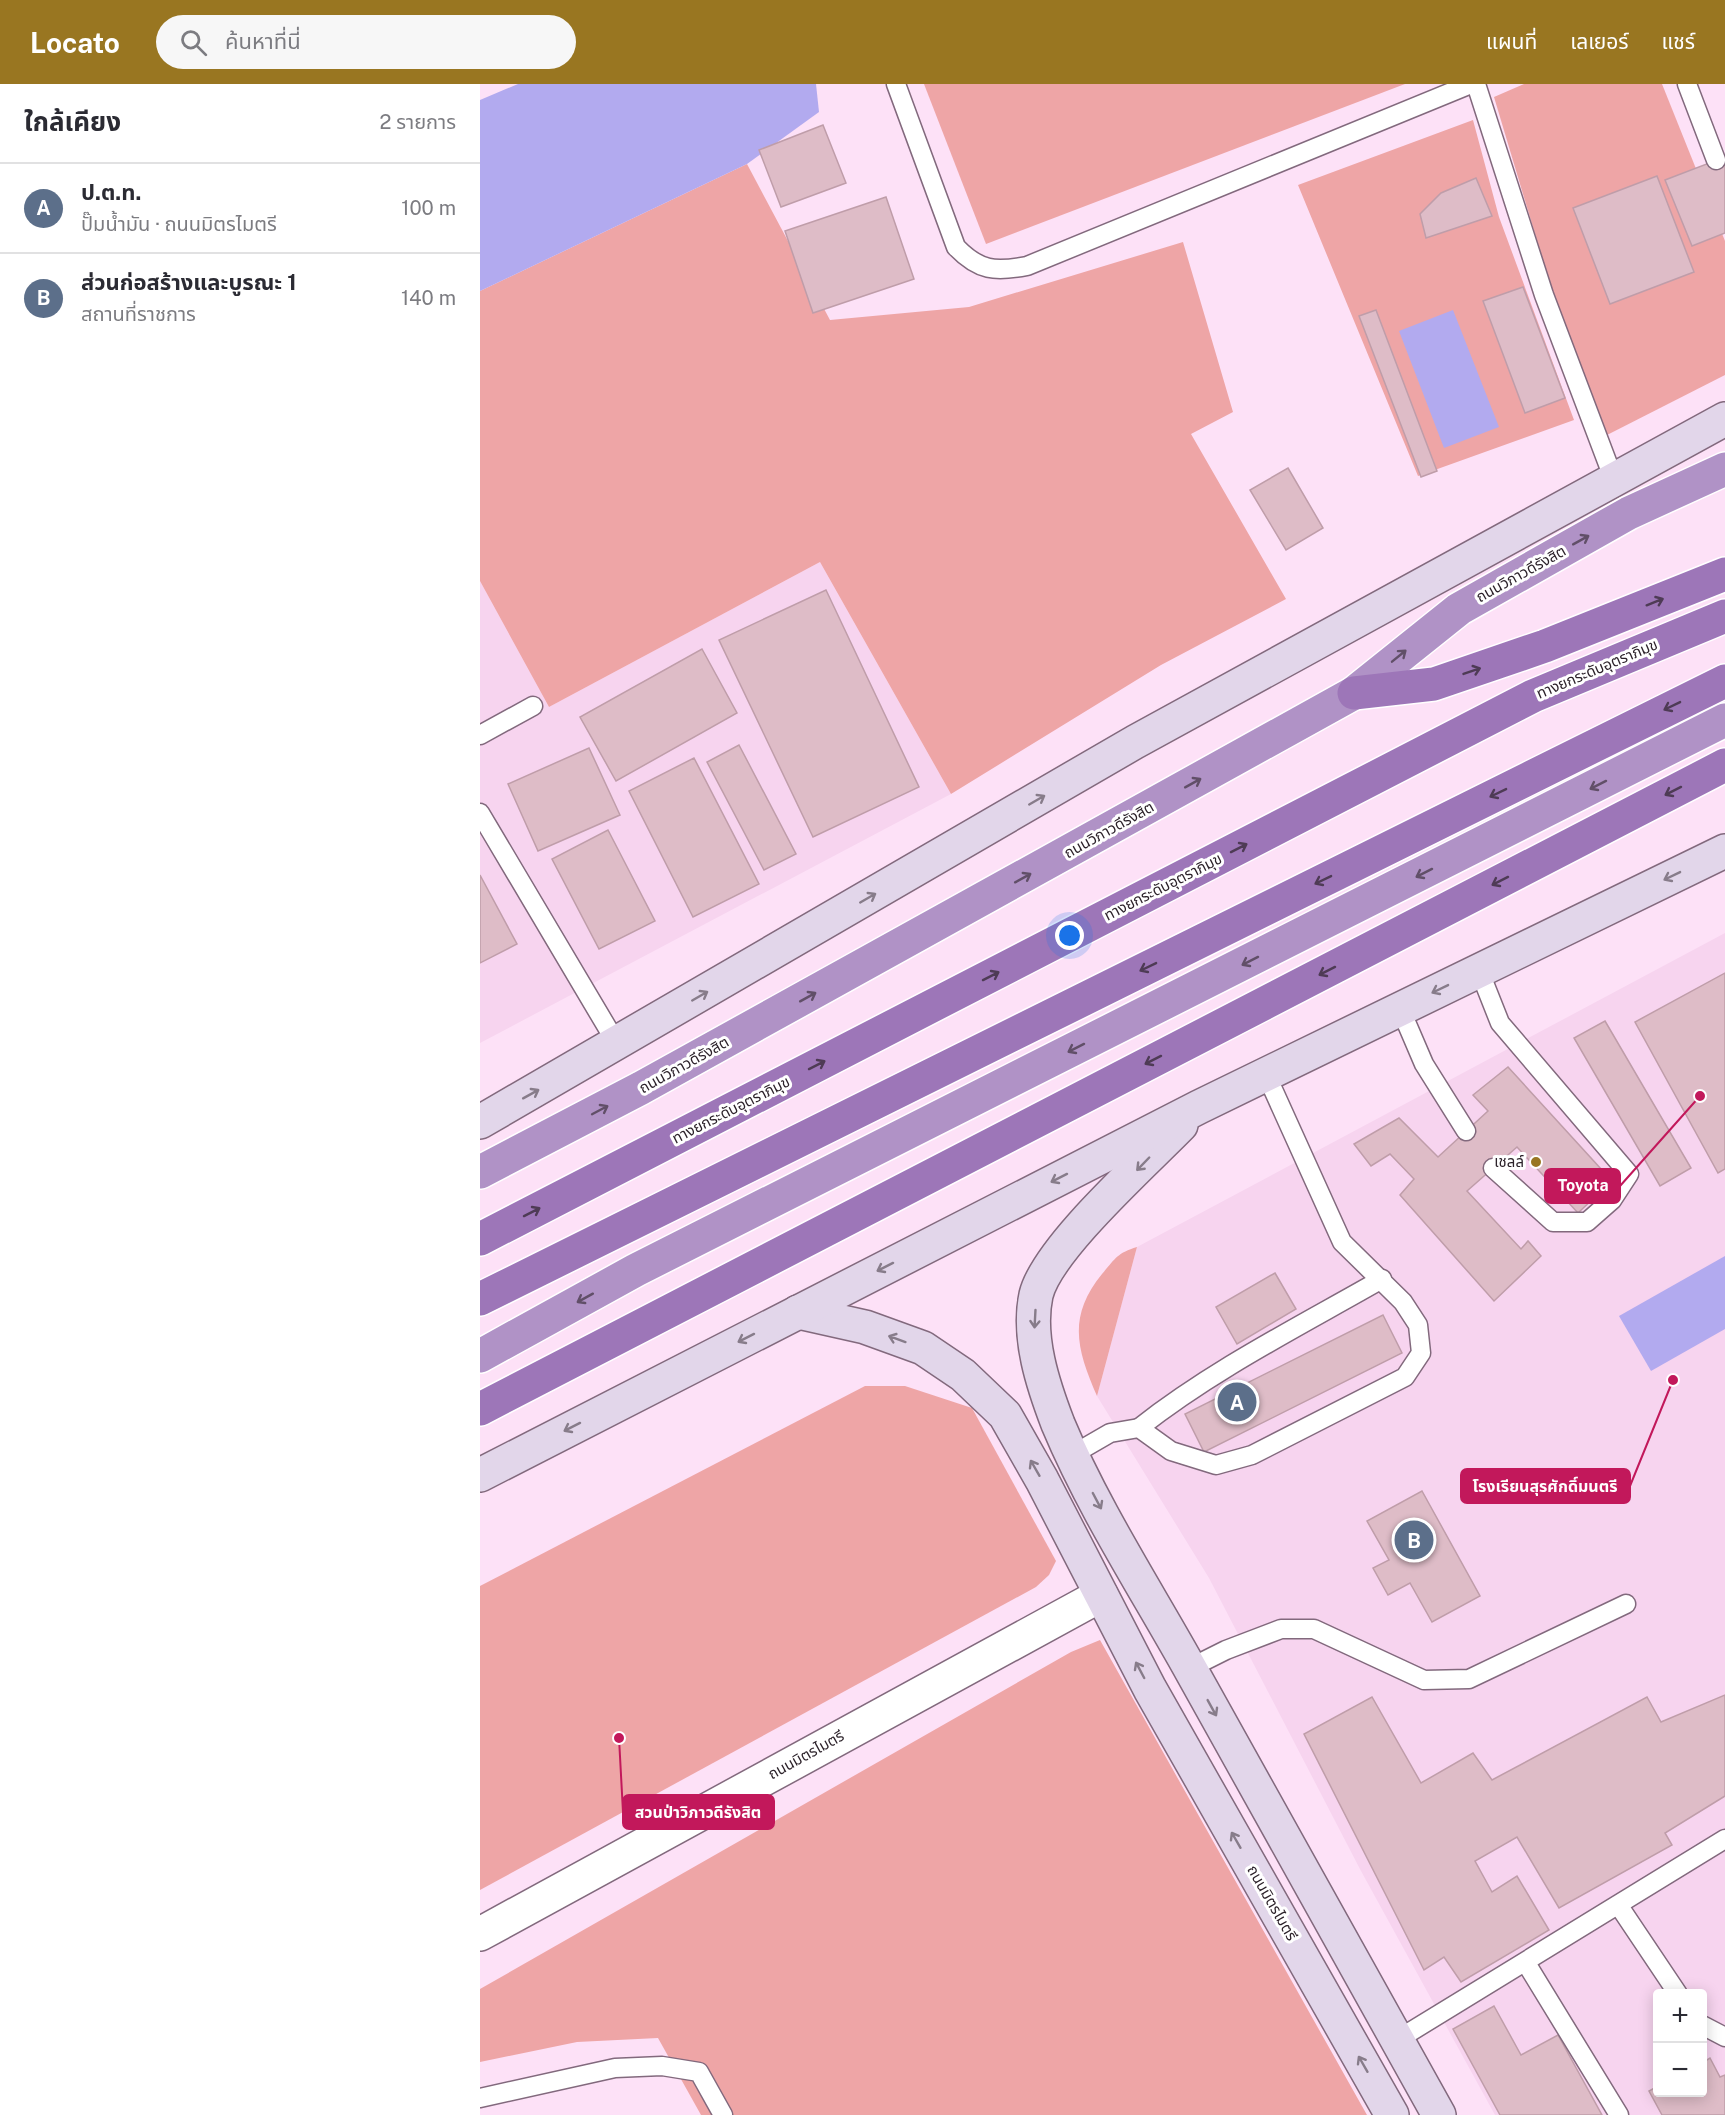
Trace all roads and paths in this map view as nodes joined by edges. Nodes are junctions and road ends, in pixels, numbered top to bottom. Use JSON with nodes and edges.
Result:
{"nodes":[{"id":1,"x":896,"y":84,"type":"edge"},
{"id":2,"x":1471,"y":84,"type":"edge"},
{"id":3,"x":1476,"y":84,"type":"edge"},
{"id":4,"x":1687,"y":84,"type":"edge"},
{"id":5,"x":1716,"y":160,"type":"dead end"},
{"id":6,"x":1725,"y":419,"type":"edge"},
{"id":7,"x":1725,"y":469,"type":"edge"},
{"id":8,"x":1614,"y":480,"type":"junction"},
{"id":9,"x":1725,"y":574,"type":"edge"},
{"id":10,"x":1725,"y":616,"type":"edge"},
{"id":11,"x":1725,"y":681,"type":"edge"},
{"id":12,"x":1354,"y":693,"type":"junction"},
{"id":13,"x":533,"y":706,"type":"dead end"},
{"id":14,"x":1725,"y":720,"type":"edge"},
{"id":15,"x":480,"y":735,"type":"edge"},
{"id":16,"x":1725,"y":765,"type":"edge"},
{"id":17,"x":480,"y":813,"type":"edge"},
{"id":18,"x":1725,"y":851,"type":"edge"},
{"id":19,"x":1479,"y":970,"type":"junction"},
{"id":20,"x":1400,"y":1008,"type":"junction"},
{"id":21,"x":617,"y":1044,"type":"junction"},
{"id":22,"x":1266,"y":1074,"type":"junction"},
{"id":23,"x":1199,"y":1107,"type":"junction"},
{"id":24,"x":480,"y":1122,"type":"edge"},
{"id":25,"x":1466,"y":1131,"type":"dead end"},
{"id":26,"x":1493,"y":1168,"type":"dead end"},
{"id":27,"x":480,"y":1172,"type":"edge"},
{"id":28,"x":480,"y":1239,"type":"edge"},
{"id":29,"x":1383,"y":1279,"type":"junction"},
{"id":30,"x":480,"y":1299,"type":"edge"},
{"id":31,"x":798,"y":1312,"type":"junction"},
{"id":32,"x":480,"y":1356,"type":"edge"},
{"id":33,"x":480,"y":1409,"type":"edge"},
{"id":34,"x":1139,"y":1428,"type":"junction"},
{"id":35,"x":1072,"y":1455,"type":"junction"},
{"id":36,"x":480,"y":1475,"type":"edge"},
{"id":37,"x":1136,"y":1575,"type":"junction"},
{"id":38,"x":1101,"y":1595,"type":"junction"},
{"id":39,"x":1626,"y":1604,"type":"dead end"},
{"id":40,"x":1190,"y":1668,"type":"junction"},
{"id":41,"x":1725,"y":1839,"type":"edge"},
{"id":42,"x":1619,"y":1906,"type":"junction"},
{"id":43,"x":480,"y":1934,"type":"edge"},
{"id":44,"x":1526,"y":1963,"type":"junction"},
{"id":45,"x":1675,"y":1989,"type":"edge"},
{"id":46,"x":1707,"y":2028,"type":"edge"},
{"id":47,"x":1725,"y":2037,"type":"edge"},
{"id":48,"x":1397,"y":2040,"type":"junction"},
{"id":49,"x":480,"y":2098,"type":"edge"},
{"id":50,"x":723,"y":2115,"type":"edge"},
{"id":51,"x":1392,"y":2115,"type":"edge"},
{"id":52,"x":1439,"y":2115,"type":"edge"},
{"id":53,"x":1619,"y":2115,"type":"edge"}],
"edges":[{"from":1,"to":2,"type":"lane"},
{"from":3,"to":8,"type":"lane"},
{"from":4,"to":5,"type":"lane"},
{"from":6,"to":8,"type":"main road"},
{"from":12,"to":7,"type":"highway","name":"ถนนวิภาวดีรังสิต","one_way":true},
{"from":21,"to":8,"type":"main road","one_way":true},
{"from":12,"to":9,"type":"highway","one_way":true},
{"from":28,"to":10,"type":"highway","name":"ทางยกระดับอุตราภิมุข","one_way":true},
{"from":11,"to":30,"type":"highway","one_way":true},
{"from":27,"to":12,"type":"highway","name":"ถนนวิภาวดีรังสิต","one_way":true},
{"from":13,"to":15,"type":"lane"},
{"from":14,"to":32,"type":"highway","one_way":true},
{"from":16,"to":33,"type":"highway","one_way":true},
{"from":17,"to":21,"type":"lane"},
{"from":18,"to":19,"type":"main road","one_way":true},
{"from":19,"to":20,"type":"main road","one_way":true},
{"from":19,"to":26,"type":"lane"},
{"from":20,"to":22,"type":"main road"},
{"from":20,"to":25,"type":"lane"},
{"from":24,"to":21,"type":"main road","one_way":true},
{"from":22,"to":23,"type":"main road"},
{"from":22,"to":29,"type":"lane"},
{"from":23,"to":31,"type":"main road","one_way":true},
{"from":23,"to":35,"type":"main road","one_way":true},
{"from":29,"to":34,"type":"lane"},
{"from":29,"to":34,"type":"lane"},
{"from":31,"to":36,"type":"main road","one_way":true},
{"from":38,"to":31,"type":"main road","name":"ถนนมิตรไมตรี","one_way":true},
{"from":34,"to":35,"type":"lane"},
{"from":35,"to":37,"type":"main road","one_way":true},
{"from":37,"to":38,"type":"main road"},
{"from":37,"to":40,"type":"main road"},
{"from":38,"to":43,"type":"street","name":"ถนนมิตรไมตรี"},
{"from":51,"to":38,"type":"main road","name":"ถนนมิตรไมตรี","one_way":true},
{"from":39,"to":40,"type":"lane"},
{"from":40,"to":48,"type":"main road","one_way":true},
{"from":41,"to":42,"type":"lane"},
{"from":42,"to":44,"type":"lane"},
{"from":42,"to":45,"type":"lane"},
{"from":44,"to":48,"type":"lane"},
{"from":44,"to":53,"type":"lane"},
{"from":46,"to":47,"type":"lane"},
{"from":48,"to":52,"type":"main road"},
{"from":49,"to":50,"type":"lane"}]}
